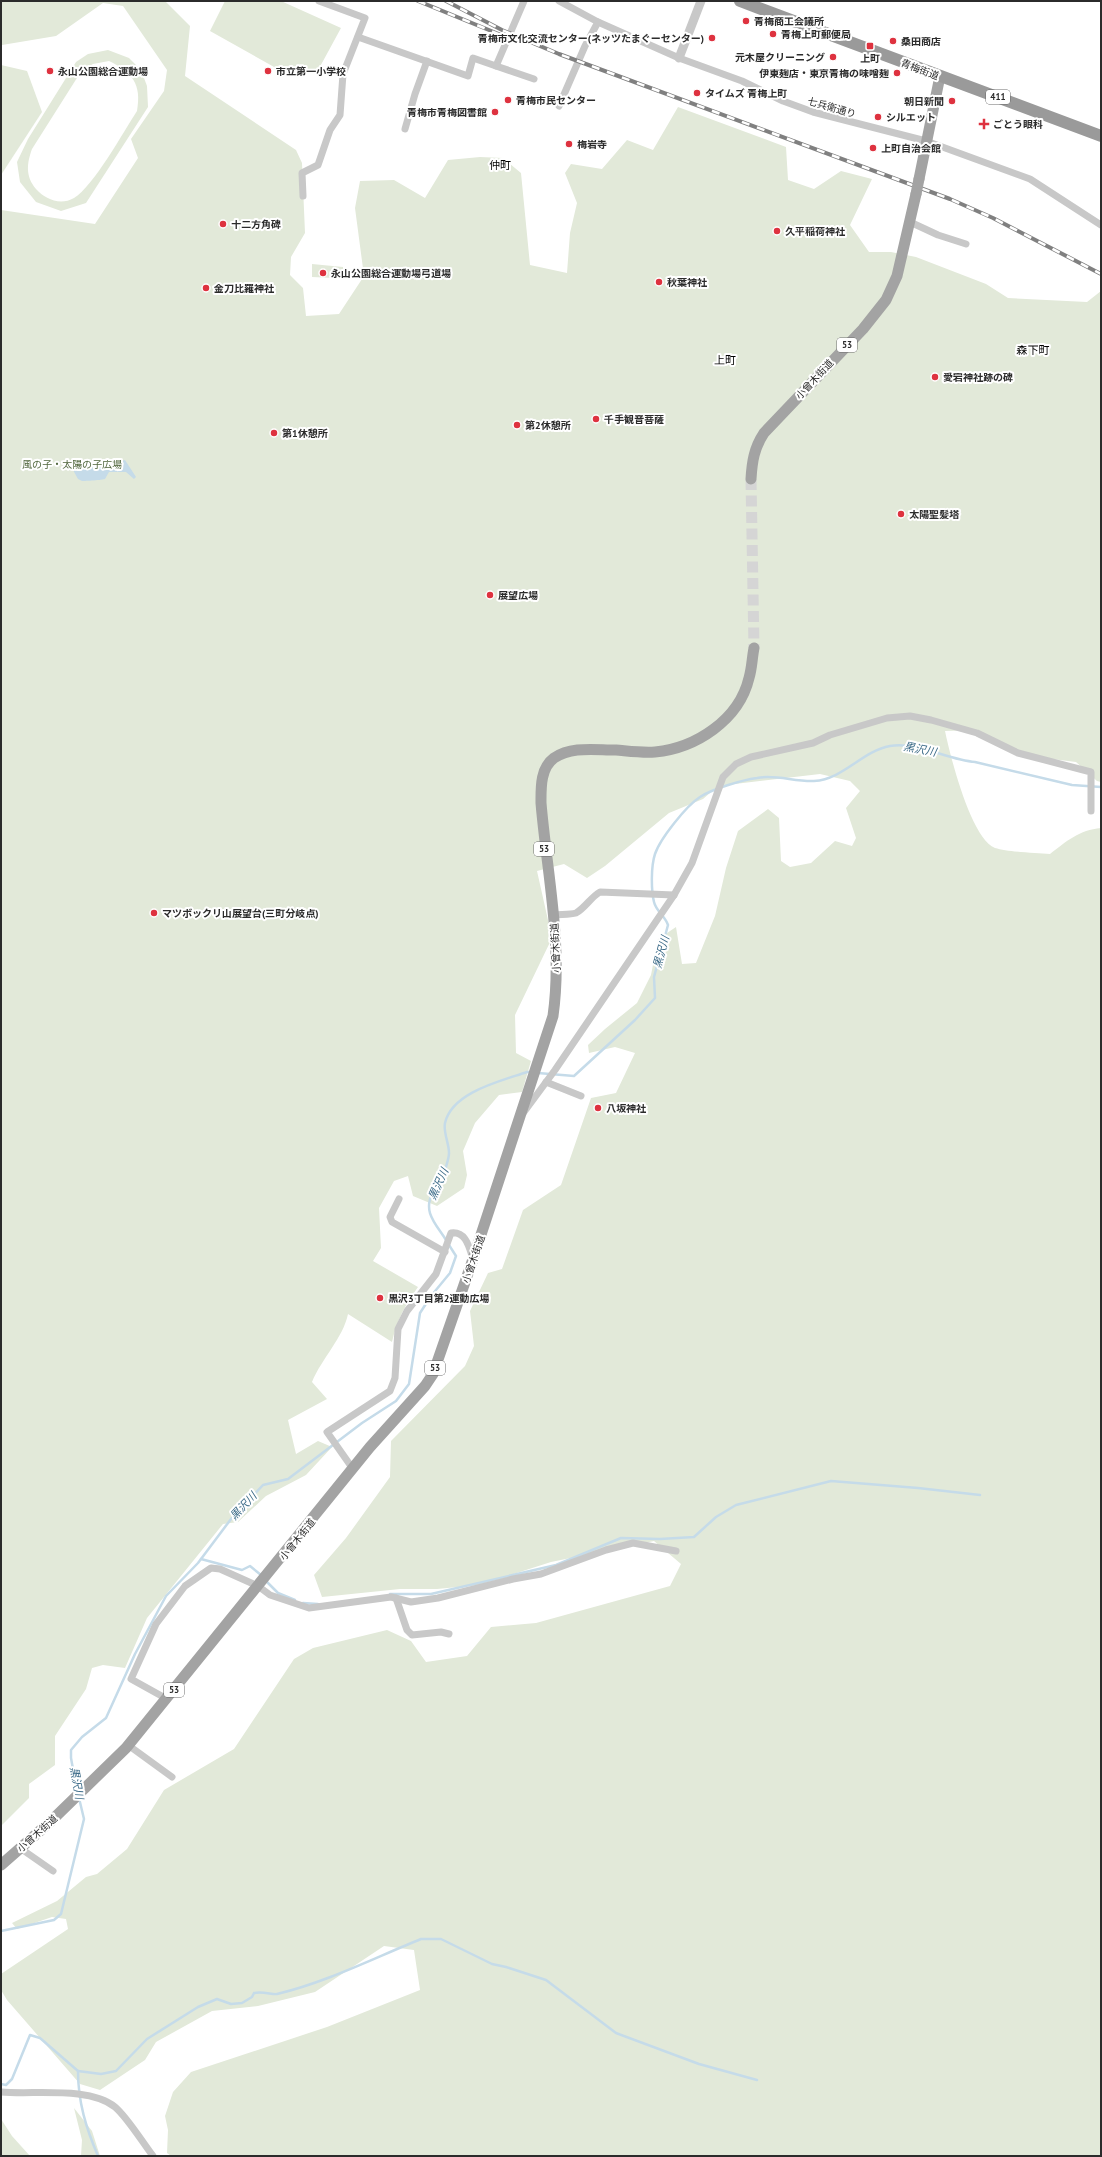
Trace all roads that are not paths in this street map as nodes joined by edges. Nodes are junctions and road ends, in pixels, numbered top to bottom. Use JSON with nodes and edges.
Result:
{"nodes":[{"id":1,"x":319,"y":1,"type":"edge"},
{"id":2,"x":559,"y":1,"type":"edge"},
{"id":3,"x":701,"y":1,"type":"edge"},
{"id":4,"x":740,"y":1,"type":"edge"},
{"id":5,"x":522,"y":2,"type":"edge"},
{"id":6,"x":598,"y":22,"type":"junction"},
{"id":7,"x":358,"y":37,"type":"junction"},
{"id":8,"x":679,"y":58,"type":"junction"},
{"id":9,"x":427,"y":62,"type":"junction"},
{"id":10,"x":496,"y":66,"type":"junction"},
{"id":11,"x":940,"y":76,"type":"junction"},
{"id":12,"x":534,"y":79,"type":"dead end"},
{"id":13,"x":559,"y":106,"type":"dead end"},
{"id":14,"x":405,"y":129,"type":"dead end"},
{"id":15,"x":1101,"y":136,"type":"edge"},
{"id":16,"x":926,"y":141,"type":"junction"},
{"id":17,"x":303,"y":196,"type":"dead end"},
{"id":18,"x":910,"y":222,"type":"junction"},
{"id":19,"x":1101,"y":225,"type":"edge"},
{"id":20,"x":966,"y":244,"type":"dead end"},
{"id":21,"x":750,"y":479,"type":"tunnel mouth"},
{"id":22,"x":754,"y":648,"type":"tunnel mouth"},
{"id":23,"x":1091,"y":811,"type":"dead end"},
{"id":24,"x":674,"y":895,"type":"junction"},
{"id":25,"x":553,"y":915,"type":"junction"},
{"id":26,"x":547,"y":1080,"type":"junction"},
{"id":27,"x":581,"y":1096,"type":"dead end"},
{"id":28,"x":521,"y":1117,"type":"junction"},
{"id":29,"x":399,"y":1199,"type":"dead end"},
{"id":30,"x":446,"y":1251,"type":"junction"},
{"id":31,"x":473,"y":1258,"type":"junction"},
{"id":32,"x":353,"y":1469,"type":"junction"},
{"id":33,"x":676,"y":1550,"type":"dead end"},
{"id":34,"x":259,"y":1584,"type":"junction"},
{"id":35,"x":396,"y":1598,"type":"junction"},
{"id":36,"x":449,"y":1634,"type":"dead end"},
{"id":37,"x":167,"y":1699,"type":"junction"},
{"id":38,"x":128,"y":1745,"type":"junction"},
{"id":39,"x":172,"y":1778,"type":"dead end"},
{"id":40,"x":20,"y":1848,"type":"junction"},
{"id":41,"x":1,"y":1865,"type":"edge"},
{"id":42,"x":53,"y":1871,"type":"dead end"},
{"id":43,"x":1,"y":2092,"type":"edge"},
{"id":44,"x":153,"y":2156,"type":"edge"}],
"edges":[{"from":1,"to":7,"type":"street"},
{"from":2,"to":6,"type":"street","name":"七兵衛通り"},
{"from":3,"to":8,"type":"street"},
{"from":4,"to":11,"type":"highway","name":"青梅街道","number":"411"},
{"from":5,"to":10,"type":"street"},
{"from":6,"to":8,"type":"street","name":"七兵衛通り"},
{"from":6,"to":13,"type":"street"},
{"from":7,"to":9,"type":"street"},
{"from":7,"to":17,"type":"street"},
{"from":8,"to":16,"type":"street","name":"七兵衛通り"},
{"from":9,"to":10,"type":"street"},
{"from":9,"to":14,"type":"street"},
{"from":10,"to":12,"type":"street"},
{"from":11,"to":15,"type":"highway","name":"青梅街道","number":"411"},
{"from":11,"to":16,"type":"main road","number":"53"},
{"from":16,"to":18,"type":"main road","name":"小曾木街道","number":"53","bridge":true},
{"from":16,"to":19,"type":"street","name":"七兵衛通り"},
{"from":18,"to":20,"type":"street"},
{"from":18,"to":21,"type":"main road","name":"小曾木街道","number":"53"},
{"from":22,"to":25,"type":"main road","name":"小曾木街道","number":"53"},
{"from":23,"to":24,"type":"street"},
{"from":24,"to":25,"type":"street"},
{"from":24,"to":26,"type":"street"},
{"from":25,"to":28,"type":"main road","name":"小曾木街道","number":"53"},
{"from":26,"to":27,"type":"street"},
{"from":26,"to":28,"type":"street"},
{"from":28,"to":31,"type":"main road","name":"小曾木街道","number":"53"},
{"from":29,"to":30,"type":"street"},
{"from":30,"to":31,"type":"street"},
{"from":30,"to":32,"type":"street"},
{"from":31,"to":32,"type":"main road","name":"小曾木街道","number":"53"},
{"from":32,"to":34,"type":"main road","name":"小曾木街道","number":"53"},
{"from":33,"to":35,"type":"street"},
{"from":34,"to":35,"type":"street"},
{"from":34,"to":37,"type":"main road","name":"小曾木街道","number":"53"},
{"from":34,"to":37,"type":"street"},
{"from":35,"to":36,"type":"street"},
{"from":37,"to":38,"type":"main road","name":"小曾木街道","number":"53"},
{"from":38,"to":39,"type":"street"},
{"from":38,"to":40,"type":"main road","name":"小曾木街道","number":"53"},
{"from":40,"to":41,"type":"main road","name":"小曾木街道","number":"53"},
{"from":40,"to":42,"type":"street"},
{"from":43,"to":44,"type":"street"}]}
